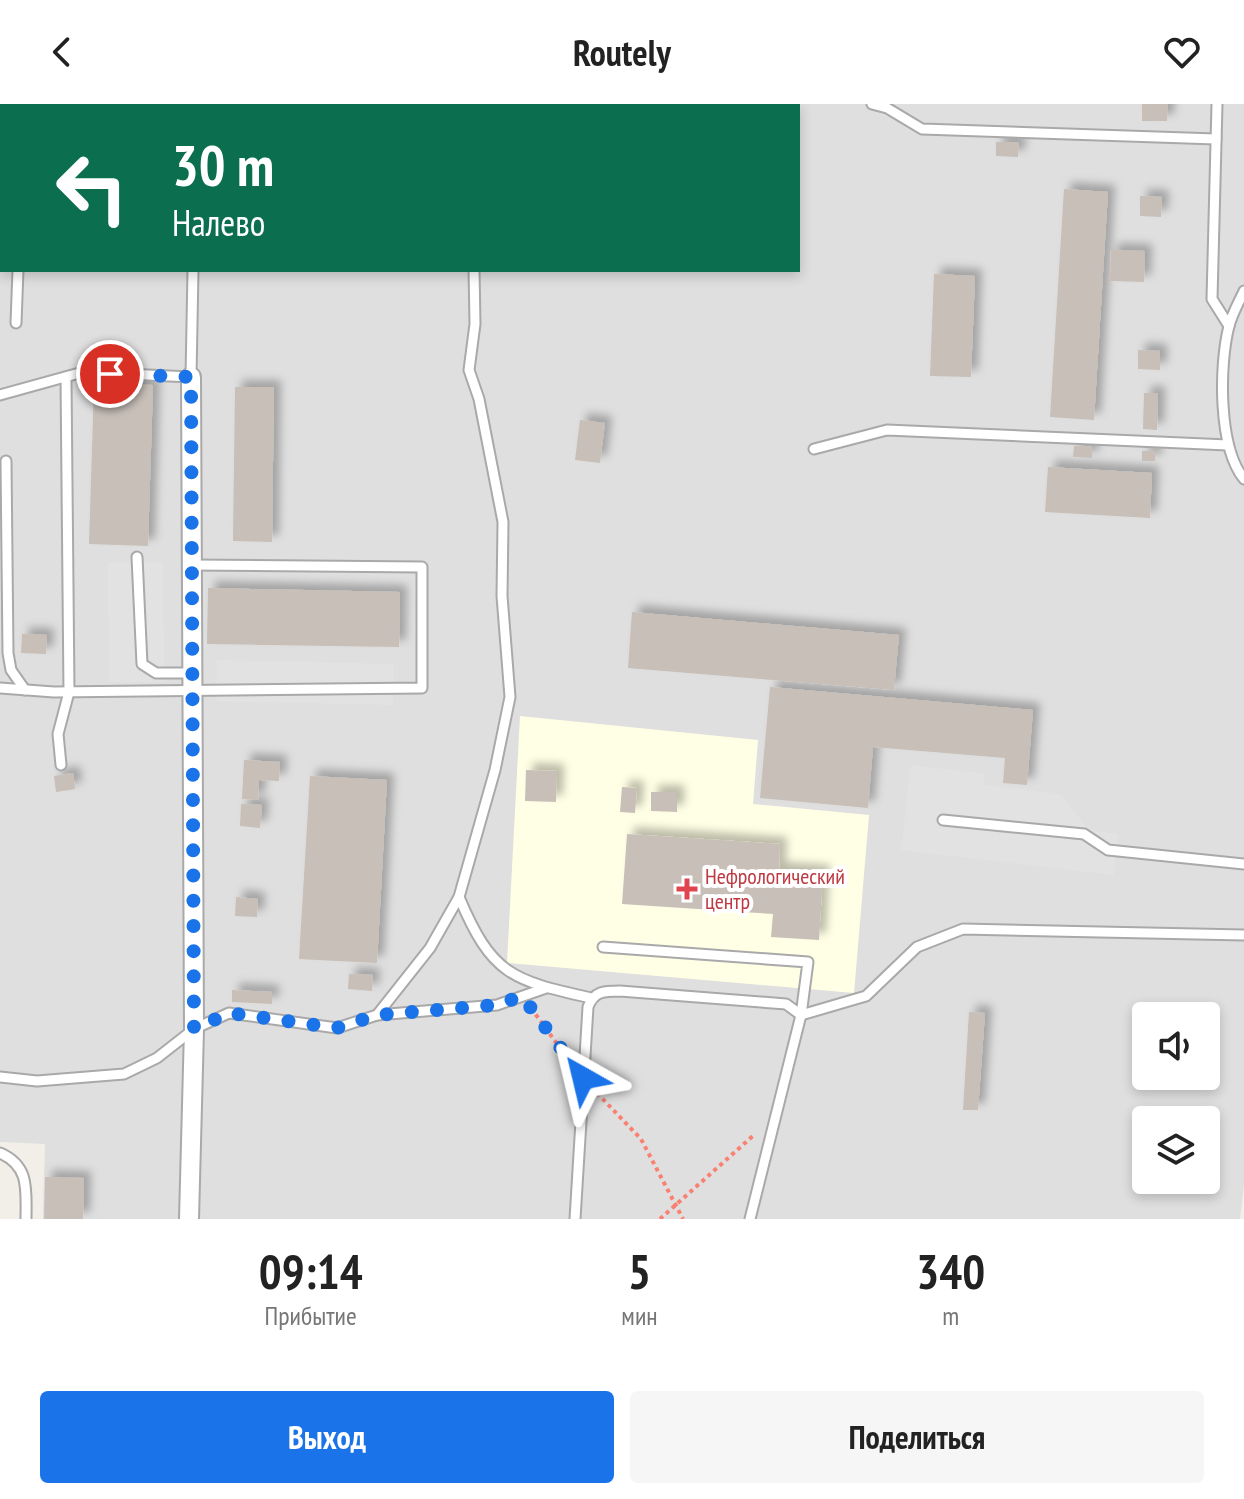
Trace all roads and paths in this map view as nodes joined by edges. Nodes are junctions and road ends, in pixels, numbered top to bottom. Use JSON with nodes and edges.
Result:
{"nodes":[{"id":1,"x":872,"y":104,"type":"edge"},
{"id":2,"x":1217,"y":104,"type":"edge"},
{"id":3,"x":1216,"y":139,"type":"junction"},
{"id":4,"x":18,"y":272,"type":"edge"},
{"id":5,"x":193,"y":272,"type":"edge"},
{"id":6,"x":474,"y":272,"type":"edge"},
{"id":7,"x":1244,"y":291,"type":"edge"},
{"id":8,"x":16,"y":323,"type":"dead end"},
{"id":9,"x":1229,"y":326,"type":"junction"},
{"id":10,"x":191,"y":377,"type":"junction"},
{"id":11,"x":66,"y":378,"type":"junction"},
{"id":12,"x":0,"y":395,"type":"edge"},
{"id":13,"x":1228,"y":445,"type":"junction"},
{"id":14,"x":814,"y":449,"type":"dead end"},
{"id":15,"x":6,"y":461,"type":"dead end"},
{"id":16,"x":1244,"y":479,"type":"edge"},
{"id":17,"x":137,"y":557,"type":"dead end"},
{"id":18,"x":191,"y":565,"type":"junction"},
{"id":19,"x":4,"y":636,"type":"edge"},
{"id":20,"x":192,"y":681,"type":"junction"},
{"id":21,"x":0,"y":688,"type":"edge"},
{"id":22,"x":25,"y":690,"type":"junction"},
{"id":23,"x":69,"y":692,"type":"junction"},
{"id":24,"x":61,"y":765,"type":"dead end"},
{"id":25,"x":943,"y":820,"type":"dead end"},
{"id":26,"x":1244,"y":864,"type":"edge"},
{"id":27,"x":459,"y":897,"type":"junction"},
{"id":28,"x":1244,"y":935,"type":"edge"},
{"id":29,"x":603,"y":947,"type":"dead end"},
{"id":30,"x":546,"y":988,"type":"junction"},
{"id":31,"x":522,"y":996,"type":"junction"},
{"id":32,"x":591,"y":998,"type":"junction"},
{"id":33,"x":377,"y":1015,"type":"junction"},
{"id":34,"x":801,"y":1015,"type":"junction"},
{"id":35,"x":194,"y":1029,"type":"junction"},
{"id":36,"x":0,"y":1077,"type":"edge"},
{"id":37,"x":583,"y":1078,"type":"junction"},
{"id":38,"x":778,"y":1114,"type":"junction"},
{"id":39,"x":0,"y":1153,"type":"edge"},
{"id":40,"x":674,"y":1207,"type":"junction"},
{"id":41,"x":26,"y":1219,"type":"edge"},
{"id":42,"x":189,"y":1219,"type":"edge"},
{"id":43,"x":575,"y":1219,"type":"edge"},
{"id":44,"x":660,"y":1219,"type":"edge"},
{"id":45,"x":683,"y":1219,"type":"edge"},
{"id":46,"x":750,"y":1219,"type":"edge"}],
"edges":[{"from":1,"to":3,"type":"lane"},
{"from":2,"to":3,"type":"lane"},
{"from":3,"to":9,"type":"lane"},
{"from":4,"to":8,"type":"lane"},
{"from":5,"to":10,"type":"lane"},
{"from":6,"to":27,"type":"lane"},
{"from":7,"to":9,"type":"lane"},
{"from":9,"to":13,"type":"lane"},
{"from":10,"to":11,"type":"lane"},
{"from":10,"to":18,"type":"street"},
{"from":11,"to":12,"type":"lane"},
{"from":11,"to":23,"type":"lane"},
{"from":13,"to":14,"type":"lane"},
{"from":13,"to":16,"type":"lane"},
{"from":15,"to":19,"type":"lane"},
{"from":17,"to":20,"type":"lane"},
{"from":18,"to":20,"type":"street"},
{"from":18,"to":20,"type":"lane"},
{"from":19,"to":22,"type":"lane"},
{"from":20,"to":23,"type":"lane"},
{"from":20,"to":35,"type":"street"},
{"from":21,"to":22,"type":"lane"},
{"from":22,"to":23,"type":"lane"},
{"from":23,"to":24,"type":"lane"},
{"from":25,"to":26,"type":"lane"},
{"from":27,"to":30,"type":"lane"},
{"from":27,"to":33,"type":"lane"},
{"from":28,"to":34,"type":"lane"},
{"from":29,"to":34,"type":"lane"},
{"from":30,"to":31,"type":"lane"},
{"from":30,"to":32,"type":"lane"},
{"from":31,"to":33,"type":"lane"},
{"from":31,"to":37,"type":"path"},
{"from":32,"to":34,"type":"lane"},
{"from":32,"to":37,"type":"lane"},
{"from":33,"to":35,"type":"lane"},
{"from":34,"to":38,"type":"lane"},
{"from":35,"to":36,"type":"lane"},
{"from":35,"to":42,"type":"street"},
{"from":37,"to":40,"type":"path"},
{"from":37,"to":43,"type":"lane"},
{"from":38,"to":40,"type":"path"},
{"from":38,"to":46,"type":"lane"},
{"from":39,"to":41,"type":"lane"},
{"from":40,"to":44,"type":"path"},
{"from":40,"to":45,"type":"path"}]}
